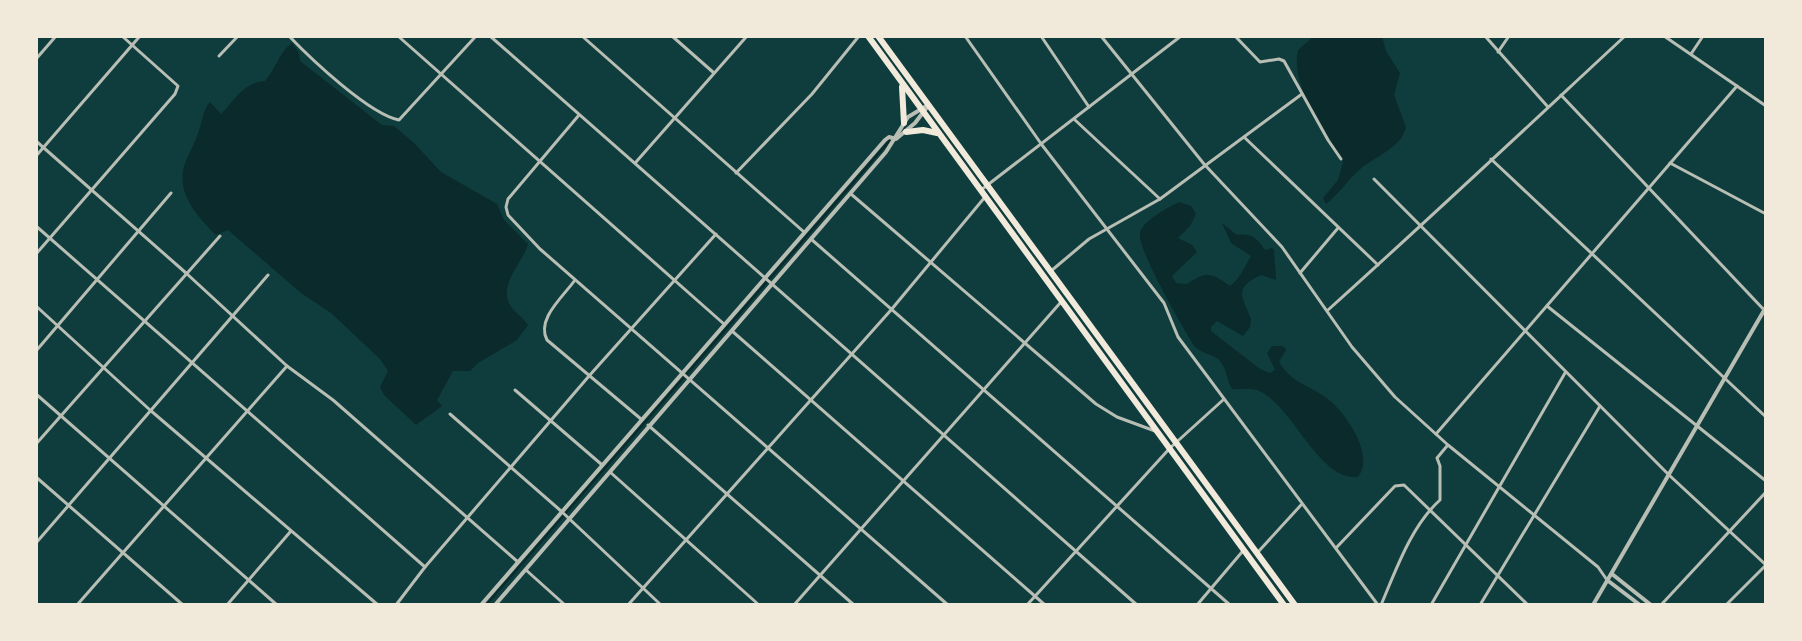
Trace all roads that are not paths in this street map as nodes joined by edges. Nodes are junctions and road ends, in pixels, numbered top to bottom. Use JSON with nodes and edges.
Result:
{"nodes":[{"id":1,"x":56,"y":36,"type":"edge"},
{"id":2,"x":122,"y":36,"type":"edge"},
{"id":3,"x":140,"y":36,"type":"edge"},
{"id":4,"x":238,"y":36,"type":"edge"},
{"id":5,"x":289,"y":36,"type":"edge"},
{"id":6,"x":398,"y":36,"type":"edge"},
{"id":7,"x":476,"y":36,"type":"edge"},
{"id":8,"x":490,"y":36,"type":"edge"},
{"id":9,"x":582,"y":36,"type":"edge"},
{"id":10,"x":672,"y":36,"type":"edge"},
{"id":11,"x":747,"y":36,"type":"edge"},
{"id":12,"x":859,"y":36,"type":"edge"},
{"id":13,"x":868,"y":36,"type":"edge"},
{"id":14,"x":878,"y":36,"type":"edge"},
{"id":15,"x":1041,"y":36,"type":"edge"},
{"id":16,"x":1101,"y":36,"type":"edge"},
{"id":17,"x":1181,"y":36,"type":"edge"},
{"id":18,"x":1235,"y":36,"type":"edge"},
{"id":19,"x":1485,"y":36,"type":"edge"},
{"id":20,"x":1509,"y":36,"type":"edge"},
{"id":21,"x":1664,"y":36,"type":"edge"},
{"id":22,"x":1703,"y":36,"type":"edge"},
{"id":23,"x":968,"y":37,"type":"edge"},
{"id":24,"x":1623,"y":37,"type":"edge"},
{"id":25,"x":132,"y":45,"type":"junction"},
{"id":26,"x":1498,"y":52,"type":"junction"},
{"id":27,"x":1691,"y":54,"type":"junction"},
{"id":28,"x":219,"y":56,"type":"dead end"},
{"id":29,"x":36,"y":59,"type":"edge"},
{"id":30,"x":714,"y":73,"type":"junction"},
{"id":31,"x":441,"y":74,"type":"junction"},
{"id":32,"x":1131,"y":76,"type":"junction"},
{"id":33,"x":902,"y":83,"type":"junction"},
{"id":34,"x":1737,"y":86,"type":"junction"},
{"id":35,"x":1302,"y":94,"type":"junction"},
{"id":36,"x":1561,"y":95,"type":"junction"},
{"id":37,"x":928,"y":105,"type":"junction"},
{"id":38,"x":1766,"y":106,"type":"edge"},
{"id":39,"x":1089,"y":107,"type":"junction"},
{"id":40,"x":1548,"y":107,"type":"junction"},
{"id":41,"x":922,"y":111,"type":"junction"},
{"id":42,"x":579,"y":115,"type":"junction"},
{"id":43,"x":673,"y":119,"type":"junction"},
{"id":44,"x":1074,"y":119,"type":"junction"},
{"id":45,"x":904,"y":123,"type":"junction"},
{"id":46,"x":906,"y":132,"type":"junction"},
{"id":47,"x":939,"y":134,"type":"junction"},
{"id":48,"x":1244,"y":137,"type":"junction"},
{"id":49,"x":896,"y":139,"type":"junction"},
{"id":50,"x":36,"y":141,"type":"edge"},
{"id":51,"x":1042,"y":145,"type":"junction"},
{"id":52,"x":43,"y":148,"type":"junction"},
{"id":53,"x":36,"y":156,"type":"edge"},
{"id":54,"x":1341,"y":159,"type":"dead end"},
{"id":55,"x":1491,"y":159,"type":"junction"},
{"id":56,"x":541,"y":161,"type":"junction"},
{"id":57,"x":635,"y":163,"type":"junction"},
{"id":58,"x":1670,"y":163,"type":"junction"},
{"id":59,"x":1204,"y":164,"type":"junction"},
{"id":60,"x":736,"y":173,"type":"junction"},
{"id":61,"x":1374,"y":179,"type":"dead end"},
{"id":62,"x":1649,"y":188,"type":"junction"},
{"id":63,"x":90,"y":191,"type":"junction"},
{"id":64,"x":984,"y":192,"type":"junction"},
{"id":65,"x":171,"y":193,"type":"dead end"},
{"id":66,"x":850,"y":193,"type":"junction"},
{"id":67,"x":1160,"y":199,"type":"junction"},
{"id":68,"x":1766,"y":214,"type":"edge"},
{"id":69,"x":36,"y":226,"type":"edge"},
{"id":70,"x":1421,"y":227,"type":"junction"},
{"id":71,"x":1338,"y":228,"type":"junction"},
{"id":72,"x":1107,"y":231,"type":"junction"},
{"id":73,"x":137,"y":232,"type":"junction"},
{"id":74,"x":804,"y":232,"type":"junction"},
{"id":75,"x":716,"y":234,"type":"junction"},
{"id":76,"x":220,"y":236,"type":"dead end"},
{"id":77,"x":49,"y":238,"type":"junction"},
{"id":78,"x":811,"y":239,"type":"junction"},
{"id":79,"x":1591,"y":252,"type":"junction"},
{"id":80,"x":36,"y":254,"type":"edge"},
{"id":81,"x":932,"y":262,"type":"junction"},
{"id":82,"x":1378,"y":265,"type":"junction"},
{"id":83,"x":1050,"y":272,"type":"junction"},
{"id":84,"x":186,"y":273,"type":"junction"},
{"id":85,"x":1300,"y":273,"type":"junction"},
{"id":86,"x":268,"y":275,"type":"dead end"},
{"id":87,"x":765,"y":277,"type":"junction"},
{"id":88,"x":97,"y":279,"type":"junction"},
{"id":89,"x":675,"y":279,"type":"junction"},
{"id":90,"x":575,"y":280,"type":"junction"},
{"id":91,"x":772,"y":283,"type":"junction"},
{"id":92,"x":1064,"y":298,"type":"junction"},
{"id":93,"x":36,"y":306,"type":"edge"},
{"id":94,"x":1547,"y":306,"type":"junction"},
{"id":95,"x":1765,"y":309,"type":"edge"},
{"id":96,"x":891,"y":310,"type":"junction"},
{"id":97,"x":1327,"y":311,"type":"junction"},
{"id":98,"x":233,"y":316,"type":"junction"},
{"id":99,"x":145,"y":320,"type":"junction"},
{"id":100,"x":724,"y":324,"type":"junction"},
{"id":101,"x":58,"y":325,"type":"junction"},
{"id":102,"x":632,"y":329,"type":"junction"},
{"id":103,"x":731,"y":330,"type":"junction"},
{"id":104,"x":1524,"y":331,"type":"junction"},
{"id":105,"x":1025,"y":342,"type":"junction"},
{"id":106,"x":36,"y":351,"type":"edge"},
{"id":107,"x":852,"y":354,"type":"junction"},
{"id":108,"x":191,"y":362,"type":"junction"},
{"id":109,"x":287,"y":366,"type":"junction"},
{"id":110,"x":102,"y":368,"type":"junction"},
{"id":111,"x":681,"y":373,"type":"junction"},
{"id":112,"x":1565,"y":373,"type":"junction"},
{"id":113,"x":589,"y":376,"type":"junction"},
{"id":114,"x":1725,"y":377,"type":"junction"},
{"id":115,"x":688,"y":380,"type":"junction"},
{"id":116,"x":515,"y":390,"type":"dead end"},
{"id":117,"x":983,"y":391,"type":"junction"},
{"id":118,"x":36,"y":394,"type":"edge"},
{"id":119,"x":1224,"y":399,"type":"junction"},
{"id":120,"x":810,"y":401,"type":"junction"},
{"id":121,"x":1600,"y":406,"type":"junction"},
{"id":122,"x":150,"y":410,"type":"junction"},
{"id":123,"x":249,"y":412,"type":"junction"},
{"id":124,"x":450,"y":414,"type":"dead end"},
{"id":125,"x":60,"y":415,"type":"junction"},
{"id":126,"x":1766,"y":417,"type":"edge"},
{"id":127,"x":641,"y":419,"type":"junction"},
{"id":128,"x":551,"y":420,"type":"junction"},
{"id":129,"x":648,"y":425,"type":"junction"},
{"id":130,"x":1697,"y":426,"type":"junction"},
{"id":131,"x":1159,"y":433,"type":"junction"},
{"id":132,"x":944,"y":435,"type":"junction"},
{"id":133,"x":1436,"y":435,"type":"junction"},
{"id":134,"x":1176,"y":442,"type":"junction"},
{"id":135,"x":36,"y":444,"type":"edge"},
{"id":136,"x":1448,"y":445,"type":"junction"},
{"id":137,"x":768,"y":448,"type":"junction"},
{"id":138,"x":1170,"y":448,"type":"junction"},
{"id":139,"x":206,"y":457,"type":"junction"},
{"id":140,"x":109,"y":458,"type":"junction"},
{"id":141,"x":601,"y":464,"type":"junction"},
{"id":142,"x":512,"y":468,"type":"junction"},
{"id":143,"x":608,"y":471,"type":"junction"},
{"id":144,"x":1669,"y":475,"type":"junction"},
{"id":145,"x":36,"y":477,"type":"edge"},
{"id":146,"x":904,"y":480,"type":"junction"},
{"id":147,"x":1766,"y":481,"type":"edge"},
{"id":148,"x":1498,"y":485,"type":"junction"},
{"id":149,"x":1766,"y":492,"type":"edge"},
{"id":150,"x":726,"y":493,"type":"junction"},
{"id":151,"x":70,"y":504,"type":"junction"},
{"id":152,"x":165,"y":505,"type":"junction"},
{"id":153,"x":1117,"y":505,"type":"junction"},
{"id":154,"x":1301,"y":505,"type":"junction"},
{"id":155,"x":561,"y":511,"type":"junction"},
{"id":156,"x":1428,"y":511,"type":"junction"},
{"id":157,"x":1533,"y":515,"type":"junction"},
{"id":158,"x":467,"y":519,"type":"junction"},
{"id":159,"x":569,"y":519,"type":"junction"},
{"id":160,"x":861,"y":529,"type":"junction"},
{"id":161,"x":1731,"y":530,"type":"junction"},
{"id":162,"x":291,"y":531,"type":"junction"},
{"id":163,"x":684,"y":539,"type":"junction"},
{"id":164,"x":36,"y":543,"type":"edge"},
{"id":165,"x":1466,"y":543,"type":"junction"},
{"id":166,"x":1245,"y":549,"type":"junction"},
{"id":167,"x":1335,"y":549,"type":"junction"},
{"id":168,"x":1076,"y":551,"type":"junction"},
{"id":169,"x":123,"y":553,"type":"junction"},
{"id":170,"x":1257,"y":553,"type":"junction"},
{"id":171,"x":518,"y":562,"type":"junction"},
{"id":172,"x":1766,"y":565,"type":"edge"},
{"id":173,"x":425,"y":567,"type":"junction"},
{"id":174,"x":1598,"y":567,"type":"junction"},
{"id":175,"x":525,"y":568,"type":"junction"},
{"id":176,"x":1498,"y":574,"type":"junction"},
{"id":177,"x":1611,"y":574,"type":"junction"},
{"id":178,"x":820,"y":575,"type":"junction"},
{"id":179,"x":249,"y":580,"type":"junction"},
{"id":180,"x":1607,"y":580,"type":"junction"},
{"id":181,"x":642,"y":589,"type":"junction"},
{"id":182,"x":1210,"y":590,"type":"junction"},
{"id":183,"x":1035,"y":596,"type":"junction"},
{"id":184,"x":77,"y":605,"type":"edge"},
{"id":185,"x":183,"y":605,"type":"edge"},
{"id":186,"x":227,"y":605,"type":"edge"},
{"id":187,"x":277,"y":605,"type":"edge"},
{"id":188,"x":378,"y":605,"type":"edge"},
{"id":189,"x":396,"y":605,"type":"edge"},
{"id":190,"x":481,"y":605,"type":"edge"},
{"id":191,"x":495,"y":605,"type":"edge"},
{"id":192,"x":565,"y":605,"type":"edge"},
{"id":193,"x":628,"y":605,"type":"edge"},
{"id":194,"x":661,"y":605,"type":"edge"},
{"id":195,"x":759,"y":605,"type":"edge"},
{"id":196,"x":794,"y":605,"type":"edge"},
{"id":197,"x":854,"y":605,"type":"edge"},
{"id":198,"x":948,"y":605,"type":"edge"},
{"id":199,"x":1027,"y":605,"type":"edge"},
{"id":200,"x":1045,"y":605,"type":"edge"},
{"id":201,"x":1137,"y":605,"type":"edge"},
{"id":202,"x":1197,"y":605,"type":"edge"},
{"id":203,"x":1230,"y":605,"type":"edge"},
{"id":204,"x":1284,"y":605,"type":"edge"},
{"id":205,"x":1295,"y":605,"type":"edge"},
{"id":206,"x":1379,"y":605,"type":"edge"},
{"id":207,"x":1431,"y":605,"type":"edge"},
{"id":208,"x":1480,"y":605,"type":"edge"},
{"id":209,"x":1528,"y":605,"type":"edge"},
{"id":210,"x":1593,"y":605,"type":"edge"},
{"id":211,"x":1640,"y":605,"type":"edge"},
{"id":212,"x":1651,"y":605,"type":"edge"},
{"id":213,"x":1661,"y":605,"type":"edge"},
{"id":214,"x":1726,"y":605,"type":"edge"}],
"edges":[{"from":1,"to":29,"type":"street"},
{"from":2,"to":25,"type":"street"},
{"from":3,"to":25,"type":"street"},
{"from":4,"to":28,"type":"street"},
{"from":5,"to":31,"type":"street"},
{"from":6,"to":31,"type":"street"},
{"from":7,"to":31,"type":"street"},
{"from":8,"to":42,"type":"street"},
{"from":9,"to":43,"type":"street"},
{"from":10,"to":30,"type":"street"},
{"from":11,"to":30,"type":"street"},
{"from":12,"to":60,"type":"street"},
{"from":13,"to":33,"type":"highway"},
{"from":14,"to":37,"type":"highway"},
{"from":15,"to":39,"type":"street"},
{"from":16,"to":32,"type":"street"},
{"from":17,"to":32,"type":"street"},
{"from":18,"to":35,"type":"street"},
{"from":19,"to":26,"type":"street"},
{"from":20,"to":26,"type":"street"},
{"from":21,"to":27,"type":"street"},
{"from":22,"to":27,"type":"street"},
{"from":23,"to":51,"type":"street"},
{"from":24,"to":36,"type":"street"},
{"from":25,"to":52,"type":"street"},
{"from":25,"to":63,"type":"street"},
{"from":26,"to":40,"type":"street"},
{"from":27,"to":34,"type":"street"},
{"from":30,"to":43,"type":"street"},
{"from":31,"to":56,"type":"street"},
{"from":32,"to":39,"type":"street"},
{"from":32,"to":59,"type":"street"},
{"from":33,"to":41,"type":"highway"},
{"from":33,"to":45,"type":"highway"},
{"from":34,"to":38,"type":"street"},
{"from":34,"to":58,"type":"street"},
{"from":35,"to":48,"type":"street"},
{"from":35,"to":54,"type":"street"},
{"from":36,"to":40,"type":"street"},
{"from":36,"to":62,"type":"street"},
{"from":37,"to":41,"type":"street"},
{"from":37,"to":64,"type":"highway"},
{"from":39,"to":44,"type":"street"},
{"from":40,"to":55,"type":"street"},
{"from":41,"to":45,"type":"street"},
{"from":41,"to":46,"type":"street"},
{"from":41,"to":47,"type":"highway"},
{"from":42,"to":56,"type":"street"},
{"from":42,"to":57,"type":"street"},
{"from":43,"to":57,"type":"street"},
{"from":43,"to":60,"type":"street"},
{"from":44,"to":51,"type":"street"},
{"from":44,"to":67,"type":"street"},
{"from":45,"to":49,"type":"street"},
{"from":46,"to":47,"type":"highway"},
{"from":46,"to":49,"type":"street"},
{"from":47,"to":64,"type":"highway"},
{"from":48,"to":59,"type":"street"},
{"from":48,"to":71,"type":"street"},
{"from":49,"to":66,"type":"street"},
{"from":49,"to":74,"type":"street"},
{"from":50,"to":52,"type":"street"},
{"from":51,"to":64,"type":"street"},
{"from":51,"to":72,"type":"street"},
{"from":52,"to":53,"type":"street"},
{"from":52,"to":63,"type":"street"},
{"from":55,"to":70,"type":"street"},
{"from":55,"to":79,"type":"street"},
{"from":56,"to":89,"type":"street"},
{"from":56,"to":90,"type":"street"},
{"from":57,"to":75,"type":"street"},
{"from":58,"to":62,"type":"street"},
{"from":58,"to":68,"type":"street"},
{"from":59,"to":67,"type":"street"},
{"from":59,"to":85,"type":"street"},
{"from":60,"to":74,"type":"street"},
{"from":61,"to":70,"type":"street"},
{"from":62,"to":79,"type":"street"},
{"from":62,"to":95,"type":"street"},
{"from":63,"to":73,"type":"street"},
{"from":63,"to":77,"type":"street"},
{"from":64,"to":81,"type":"street"},
{"from":64,"to":83,"type":"highway"},
{"from":64,"to":92,"type":"highway"},
{"from":65,"to":73,"type":"street"},
{"from":66,"to":78,"type":"street"},
{"from":66,"to":81,"type":"street"},
{"from":67,"to":72,"type":"street"},
{"from":69,"to":77,"type":"street"},
{"from":70,"to":82,"type":"street"},
{"from":70,"to":104,"type":"street"},
{"from":71,"to":82,"type":"street"},
{"from":71,"to":85,"type":"street"},
{"from":72,"to":83,"type":"street"},
{"from":72,"to":119,"type":"street"},
{"from":73,"to":84,"type":"street"},
{"from":73,"to":88,"type":"street"},
{"from":74,"to":87,"type":"street"},
{"from":75,"to":87,"type":"street"},
{"from":75,"to":89,"type":"street"},
{"from":76,"to":84,"type":"street"},
{"from":77,"to":80,"type":"street"},
{"from":77,"to":88,"type":"street"},
{"from":78,"to":91,"type":"street"},
{"from":78,"to":96,"type":"street"},
{"from":79,"to":94,"type":"street"},
{"from":79,"to":114,"type":"street"},
{"from":81,"to":96,"type":"street"},
{"from":81,"to":105,"type":"street"},
{"from":82,"to":97,"type":"street"},
{"from":83,"to":92,"type":"highway"},
{"from":84,"to":98,"type":"street"},
{"from":84,"to":99,"type":"street"},
{"from":85,"to":97,"type":"street"},
{"from":86,"to":98,"type":"street"},
{"from":87,"to":91,"type":"street"},
{"from":87,"to":100,"type":"street"},
{"from":88,"to":99,"type":"street"},
{"from":88,"to":101,"type":"street"},
{"from":89,"to":100,"type":"street"},
{"from":89,"to":102,"type":"street"},
{"from":90,"to":102,"type":"street"},
{"from":90,"to":113,"type":"street"},
{"from":91,"to":103,"type":"street"},
{"from":91,"to":107,"type":"street"},
{"from":92,"to":105,"type":"street"},
{"from":92,"to":131,"type":"highway"},
{"from":92,"to":134,"type":"highway"},
{"from":93,"to":101,"type":"street"},
{"from":94,"to":104,"type":"street"},
{"from":94,"to":130,"type":"street"},
{"from":95,"to":114,"type":"street"},
{"from":96,"to":107,"type":"street"},
{"from":96,"to":117,"type":"street"},
{"from":97,"to":133,"type":"street"},
{"from":98,"to":108,"type":"street"},
{"from":98,"to":109,"type":"street"},
{"from":99,"to":108,"type":"street"},
{"from":99,"to":110,"type":"street"},
{"from":100,"to":111,"type":"street"},
{"from":101,"to":106,"type":"street"},
{"from":101,"to":110,"type":"street"},
{"from":102,"to":111,"type":"street"},
{"from":102,"to":113,"type":"street"},
{"from":103,"to":115,"type":"street"},
{"from":103,"to":120,"type":"street"},
{"from":104,"to":112,"type":"street"},
{"from":104,"to":133,"type":"street"},
{"from":105,"to":117,"type":"street"},
{"from":105,"to":131,"type":"street"},
{"from":107,"to":120,"type":"street"},
{"from":107,"to":132,"type":"street"},
{"from":108,"to":122,"type":"street"},
{"from":108,"to":123,"type":"street"},
{"from":109,"to":123,"type":"street"},
{"from":109,"to":158,"type":"street"},
{"from":110,"to":122,"type":"street"},
{"from":110,"to":125,"type":"street"},
{"from":111,"to":115,"type":"street"},
{"from":111,"to":127,"type":"street"},
{"from":112,"to":121,"type":"street"},
{"from":112,"to":148,"type":"street"},
{"from":113,"to":127,"type":"street"},
{"from":113,"to":128,"type":"street"},
{"from":114,"to":126,"type":"street"},
{"from":114,"to":130,"type":"street"},
{"from":115,"to":129,"type":"street"},
{"from":115,"to":137,"type":"street"},
{"from":116,"to":128,"type":"street"},
{"from":117,"to":132,"type":"street"},
{"from":117,"to":153,"type":"street"},
{"from":118,"to":125,"type":"street"},
{"from":119,"to":134,"type":"street"},
{"from":119,"to":154,"type":"street"},
{"from":120,"to":137,"type":"street"},
{"from":120,"to":146,"type":"street"},
{"from":121,"to":144,"type":"street"},
{"from":121,"to":157,"type":"street"},
{"from":122,"to":139,"type":"street"},
{"from":122,"to":140,"type":"street"},
{"from":123,"to":139,"type":"street"},
{"from":123,"to":173,"type":"street"},
{"from":124,"to":142,"type":"street"},
{"from":125,"to":135,"type":"street"},
{"from":125,"to":140,"type":"street"},
{"from":127,"to":141,"type":"street"},
{"from":128,"to":141,"type":"street"},
{"from":128,"to":142,"type":"street"},
{"from":129,"to":143,"type":"street"},
{"from":129,"to":150,"type":"street"},
{"from":130,"to":144,"type":"street"},
{"from":130,"to":147,"type":"street"},
{"from":131,"to":138,"type":"highway"},
{"from":132,"to":146,"type":"street"},
{"from":132,"to":168,"type":"street"},
{"from":133,"to":136,"type":"street"},
{"from":134,"to":138,"type":"street"},
{"from":134,"to":170,"type":"highway"},
{"from":136,"to":148,"type":"street"},
{"from":136,"to":156,"type":"street"},
{"from":137,"to":150,"type":"street"},
{"from":137,"to":160,"type":"street"},
{"from":138,"to":153,"type":"street"},
{"from":138,"to":166,"type":"highway"},
{"from":139,"to":152,"type":"street"},
{"from":139,"to":162,"type":"street"},
{"from":140,"to":151,"type":"street"},
{"from":140,"to":152,"type":"street"},
{"from":141,"to":155,"type":"street"},
{"from":142,"to":155,"type":"street"},
{"from":142,"to":158,"type":"street"},
{"from":143,"to":159,"type":"street"},
{"from":143,"to":163,"type":"street"},
{"from":144,"to":161,"type":"street"},
{"from":144,"to":177,"type":"street"},
{"from":145,"to":151,"type":"street"},
{"from":146,"to":160,"type":"street"},
{"from":146,"to":183,"type":"street"},
{"from":148,"to":157,"type":"street"},
{"from":148,"to":165,"type":"street"},
{"from":149,"to":161,"type":"street"},
{"from":150,"to":163,"type":"street"},
{"from":150,"to":178,"type":"street"},
{"from":151,"to":164,"type":"street"},
{"from":151,"to":169,"type":"street"},
{"from":152,"to":169,"type":"street"},
{"from":152,"to":179,"type":"street"},
{"from":153,"to":168,"type":"street"},
{"from":153,"to":182,"type":"street"},
{"from":154,"to":167,"type":"street"},
{"from":154,"to":170,"type":"street"},
{"from":155,"to":159,"type":"street"},
{"from":155,"to":171,"type":"street"},
{"from":156,"to":165,"type":"street"},
{"from":156,"to":167,"type":"street"},
{"from":156,"to":206,"type":"street"},
{"from":157,"to":174,"type":"street"},
{"from":157,"to":176,"type":"street"},
{"from":158,"to":171,"type":"street"},
{"from":158,"to":173,"type":"street"},
{"from":159,"to":175,"type":"street"},
{"from":159,"to":181,"type":"street"},
{"from":160,"to":178,"type":"street"},
{"from":160,"to":198,"type":"street"},
{"from":161,"to":172,"type":"street"},
{"from":161,"to":213,"type":"street"},
{"from":162,"to":179,"type":"street"},
{"from":162,"to":188,"type":"street"},
{"from":163,"to":181,"type":"street"},
{"from":163,"to":195,"type":"street"},
{"from":165,"to":176,"type":"street"},
{"from":165,"to":207,"type":"street"},
{"from":166,"to":182,"type":"street"},
{"from":166,"to":204,"type":"highway"},
{"from":167,"to":206,"type":"street"},
{"from":168,"to":183,"type":"street"},
{"from":168,"to":201,"type":"street"},
{"from":169,"to":184,"type":"street"},
{"from":169,"to":185,"type":"street"},
{"from":170,"to":205,"type":"highway"},
{"from":171,"to":190,"type":"street"},
{"from":172,"to":214,"type":"street"},
{"from":173,"to":189,"type":"street"},
{"from":174,"to":177,"type":"street"},
{"from":174,"to":180,"type":"street"},
{"from":175,"to":191,"type":"street"},
{"from":175,"to":192,"type":"street"},
{"from":176,"to":208,"type":"street"},
{"from":176,"to":209,"type":"street"},
{"from":177,"to":180,"type":"street"},
{"from":177,"to":212,"type":"street"},
{"from":178,"to":196,"type":"street"},
{"from":178,"to":197,"type":"street"},
{"from":179,"to":186,"type":"street"},
{"from":179,"to":187,"type":"street"},
{"from":180,"to":210,"type":"street"},
{"from":180,"to":211,"type":"street"},
{"from":181,"to":193,"type":"street"},
{"from":181,"to":194,"type":"street"},
{"from":182,"to":202,"type":"street"},
{"from":182,"to":203,"type":"street"},
{"from":183,"to":199,"type":"street"},
{"from":183,"to":200,"type":"street"}]}
